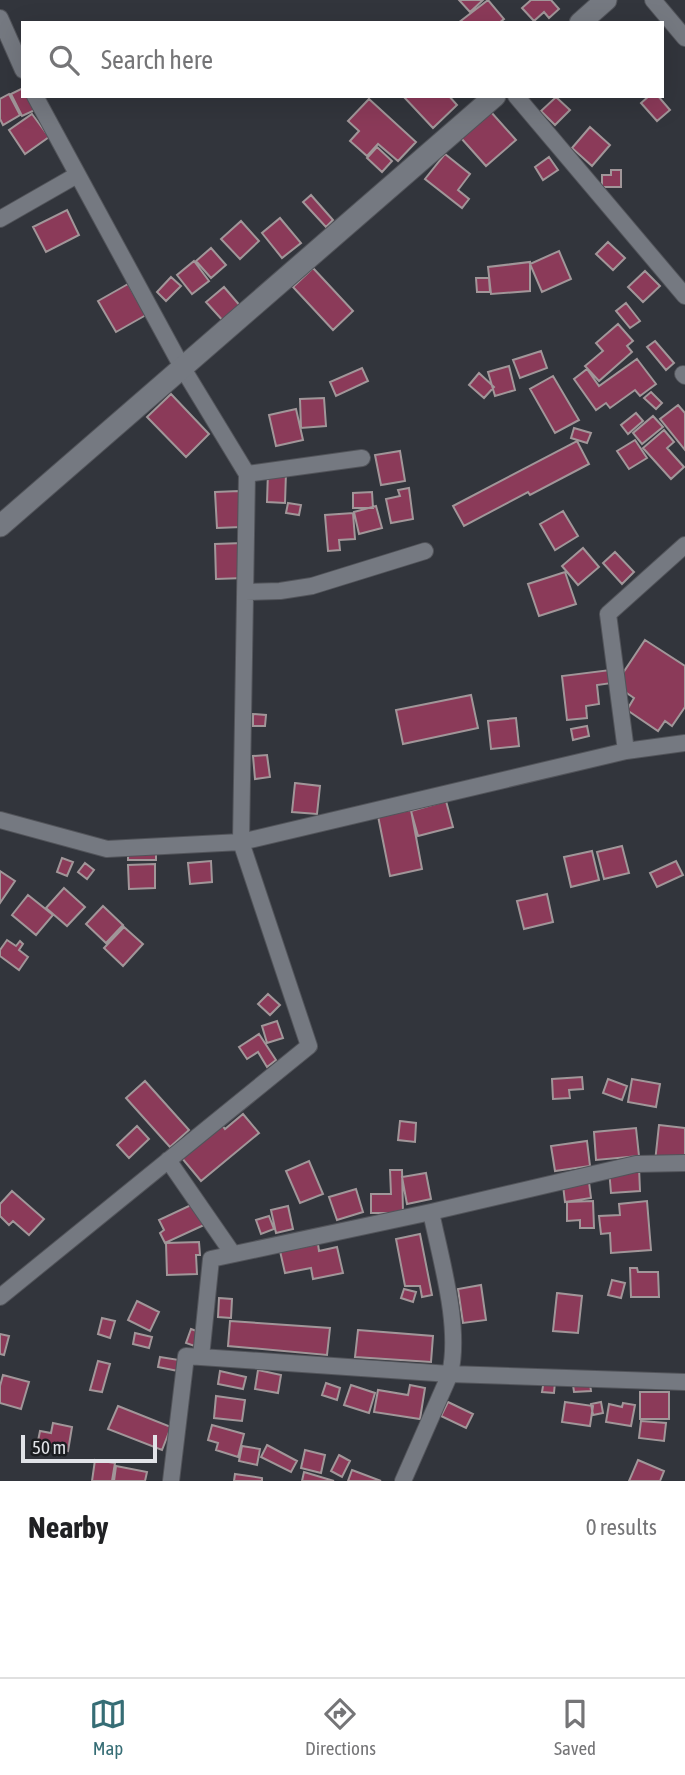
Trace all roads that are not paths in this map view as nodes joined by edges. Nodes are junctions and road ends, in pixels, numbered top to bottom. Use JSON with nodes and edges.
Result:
{"nodes":[{"id":1,"x":606,"y":0,"type":"edge"},
{"id":2,"x":653,"y":0,"type":"edge"},
{"id":3,"x":0,"y":18,"type":"edge"},
{"id":4,"x":582,"y":21,"type":"edge"},
{"id":5,"x":685,"y":38,"type":"edge"},
{"id":6,"x":21,"y":66,"type":"edge"},
{"id":7,"x":36,"y":98,"type":"edge"},
{"id":8,"x":493,"y":98,"type":"edge"},
{"id":9,"x":518,"y":98,"type":"edge"},
{"id":10,"x":77,"y":175,"type":"junction"},
{"id":11,"x":0,"y":219,"type":"edge"},
{"id":12,"x":685,"y":296,"type":"edge"},
{"id":13,"x":182,"y":367,"type":"junction"},
{"id":14,"x":362,"y":458,"type":"dead end"},
{"id":15,"x":247,"y":474,"type":"junction"},
{"id":16,"x":0,"y":526,"type":"edge"},
{"id":17,"x":685,"y":545,"type":"edge"},
{"id":18,"x":425,"y":551,"type":"dead end"},
{"id":19,"x":246,"y":592,"type":"junction"},
{"id":20,"x":685,"y":743,"type":"edge"},
{"id":21,"x":626,"y":751,"type":"junction"},
{"id":22,"x":0,"y":820,"type":"edge"},
{"id":23,"x":241,"y":842,"type":"junction"},
{"id":24,"x":168,"y":1160,"type":"junction"},
{"id":25,"x":685,"y":1163,"type":"edge"},
{"id":26,"x":431,"y":1212,"type":"junction"},
{"id":27,"x":233,"y":1254,"type":"junction"},
{"id":28,"x":0,"y":1297,"type":"edge"},
{"id":29,"x":201,"y":1357,"type":"junction"},
{"id":30,"x":450,"y":1374,"type":"junction"},
{"id":31,"x":685,"y":1382,"type":"edge"},
{"id":32,"x":171,"y":1481,"type":"edge"},
{"id":33,"x":403,"y":1481,"type":"edge"}],
"edges":[{"from":1,"to":4,"type":"street"},
{"from":2,"to":5,"type":"street"},
{"from":3,"to":6,"type":"street"},
{"from":7,"to":10,"type":"street"},
{"from":8,"to":13,"type":"street"},
{"from":9,"to":12,"type":"street"},
{"from":10,"to":11,"type":"street"},
{"from":10,"to":13,"type":"street"},
{"from":13,"to":15,"type":"street"},
{"from":13,"to":16,"type":"street"},
{"from":14,"to":15,"type":"street"},
{"from":15,"to":19,"type":"street"},
{"from":17,"to":21,"type":"street"},
{"from":18,"to":19,"type":"street"},
{"from":19,"to":23,"type":"street"},
{"from":20,"to":21,"type":"street"},
{"from":21,"to":23,"type":"street"},
{"from":22,"to":23,"type":"street"},
{"from":23,"to":24,"type":"street"},
{"from":24,"to":27,"type":"street"},
{"from":24,"to":28,"type":"street"},
{"from":25,"to":26,"type":"street"},
{"from":26,"to":27,"type":"street"},
{"from":26,"to":30,"type":"street"},
{"from":27,"to":29,"type":"street"},
{"from":29,"to":30,"type":"street"},
{"from":29,"to":32,"type":"street"},
{"from":30,"to":31,"type":"street"},
{"from":30,"to":33,"type":"street"}]}
